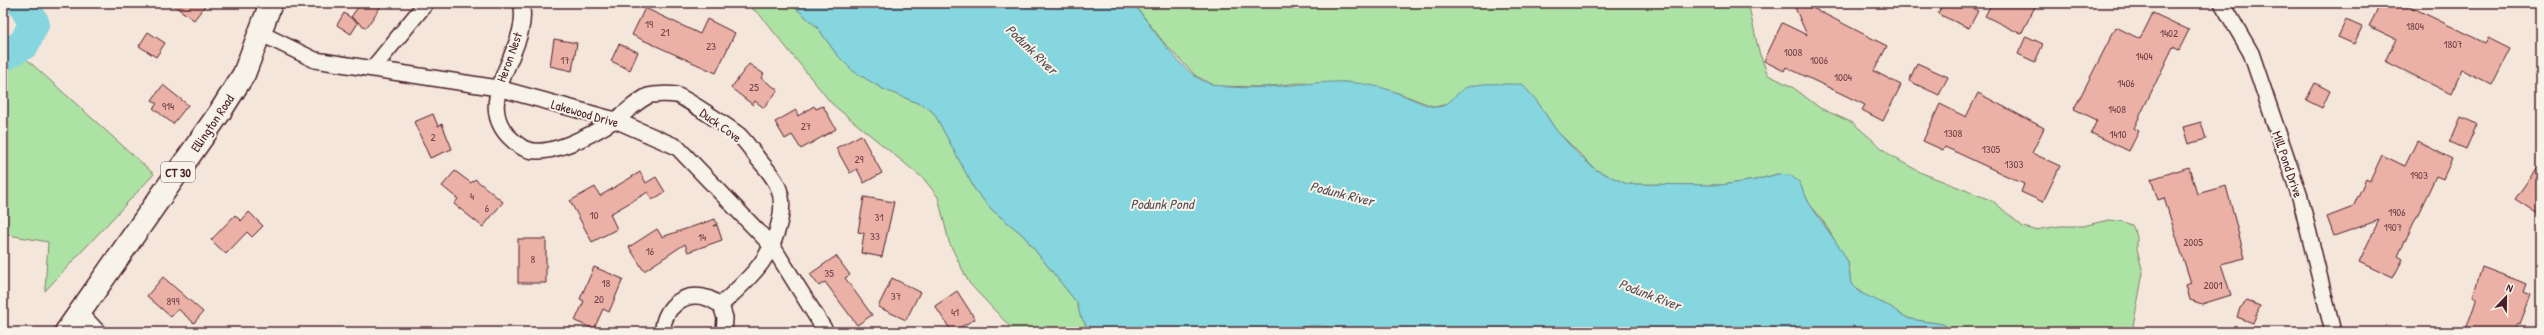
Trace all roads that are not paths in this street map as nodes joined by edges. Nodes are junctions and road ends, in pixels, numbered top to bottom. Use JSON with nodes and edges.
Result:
{"nodes":[{"id":1,"x":271,"y":3,"type":"edge"},
{"id":2,"x":426,"y":3,"type":"edge"},
{"id":3,"x":521,"y":3,"type":"edge"},
{"id":4,"x":2222,"y":3,"type":"edge"},
{"id":5,"x":260,"y":33,"type":"junction"},
{"id":6,"x":374,"y":68,"type":"junction"},
{"id":7,"x":498,"y":88,"type":"junction"},
{"id":8,"x":615,"y":120,"type":"junction"},
{"id":9,"x":773,"y":247,"type":"junction"},
{"id":10,"x":720,"y":305,"type":"junction"},
{"id":11,"x":80,"y":313,"type":"junction"},
{"id":12,"x":66,"y":332,"type":"edge"},
{"id":13,"x":98,"y":332,"type":"edge"},
{"id":14,"x":664,"y":332,"type":"edge"},
{"id":15,"x":724,"y":332,"type":"edge"},
{"id":16,"x":826,"y":332,"type":"edge"},
{"id":17,"x":2333,"y":332,"type":"edge"}],
"edges":[{"from":1,"to":5,"type":"main road","name":"Ellington Road","number":"CT 30"},
{"from":2,"to":6,"type":"street"},
{"from":3,"to":7,"type":"street","name":"Heron Nest"},
{"from":4,"to":17,"type":"street","name":"Mill Pond Drive"},
{"from":5,"to":6,"type":"street","name":"Lakewood Drive"},
{"from":5,"to":11,"type":"main road","name":"Ellington Road","number":"CT 30"},
{"from":6,"to":7,"type":"street","name":"Lakewood Drive"},
{"from":7,"to":8,"type":"street","name":"Lakewood Drive"},
{"from":7,"to":8,"type":"street","name":"Heron Nest"},
{"from":8,"to":9,"type":"street","name":"Lakewood Drive"},
{"from":8,"to":9,"type":"street","name":"Duck Cove"},
{"from":9,"to":10,"type":"street","name":"Duck Cove"},
{"from":9,"to":16,"type":"street","name":"Lakewood Drive"},
{"from":10,"to":14,"type":"street"},
{"from":10,"to":15,"type":"street"},
{"from":11,"to":12,"type":"main road","name":"Ellington Road","number":"CT 30"},
{"from":11,"to":13,"type":"street"}]}
